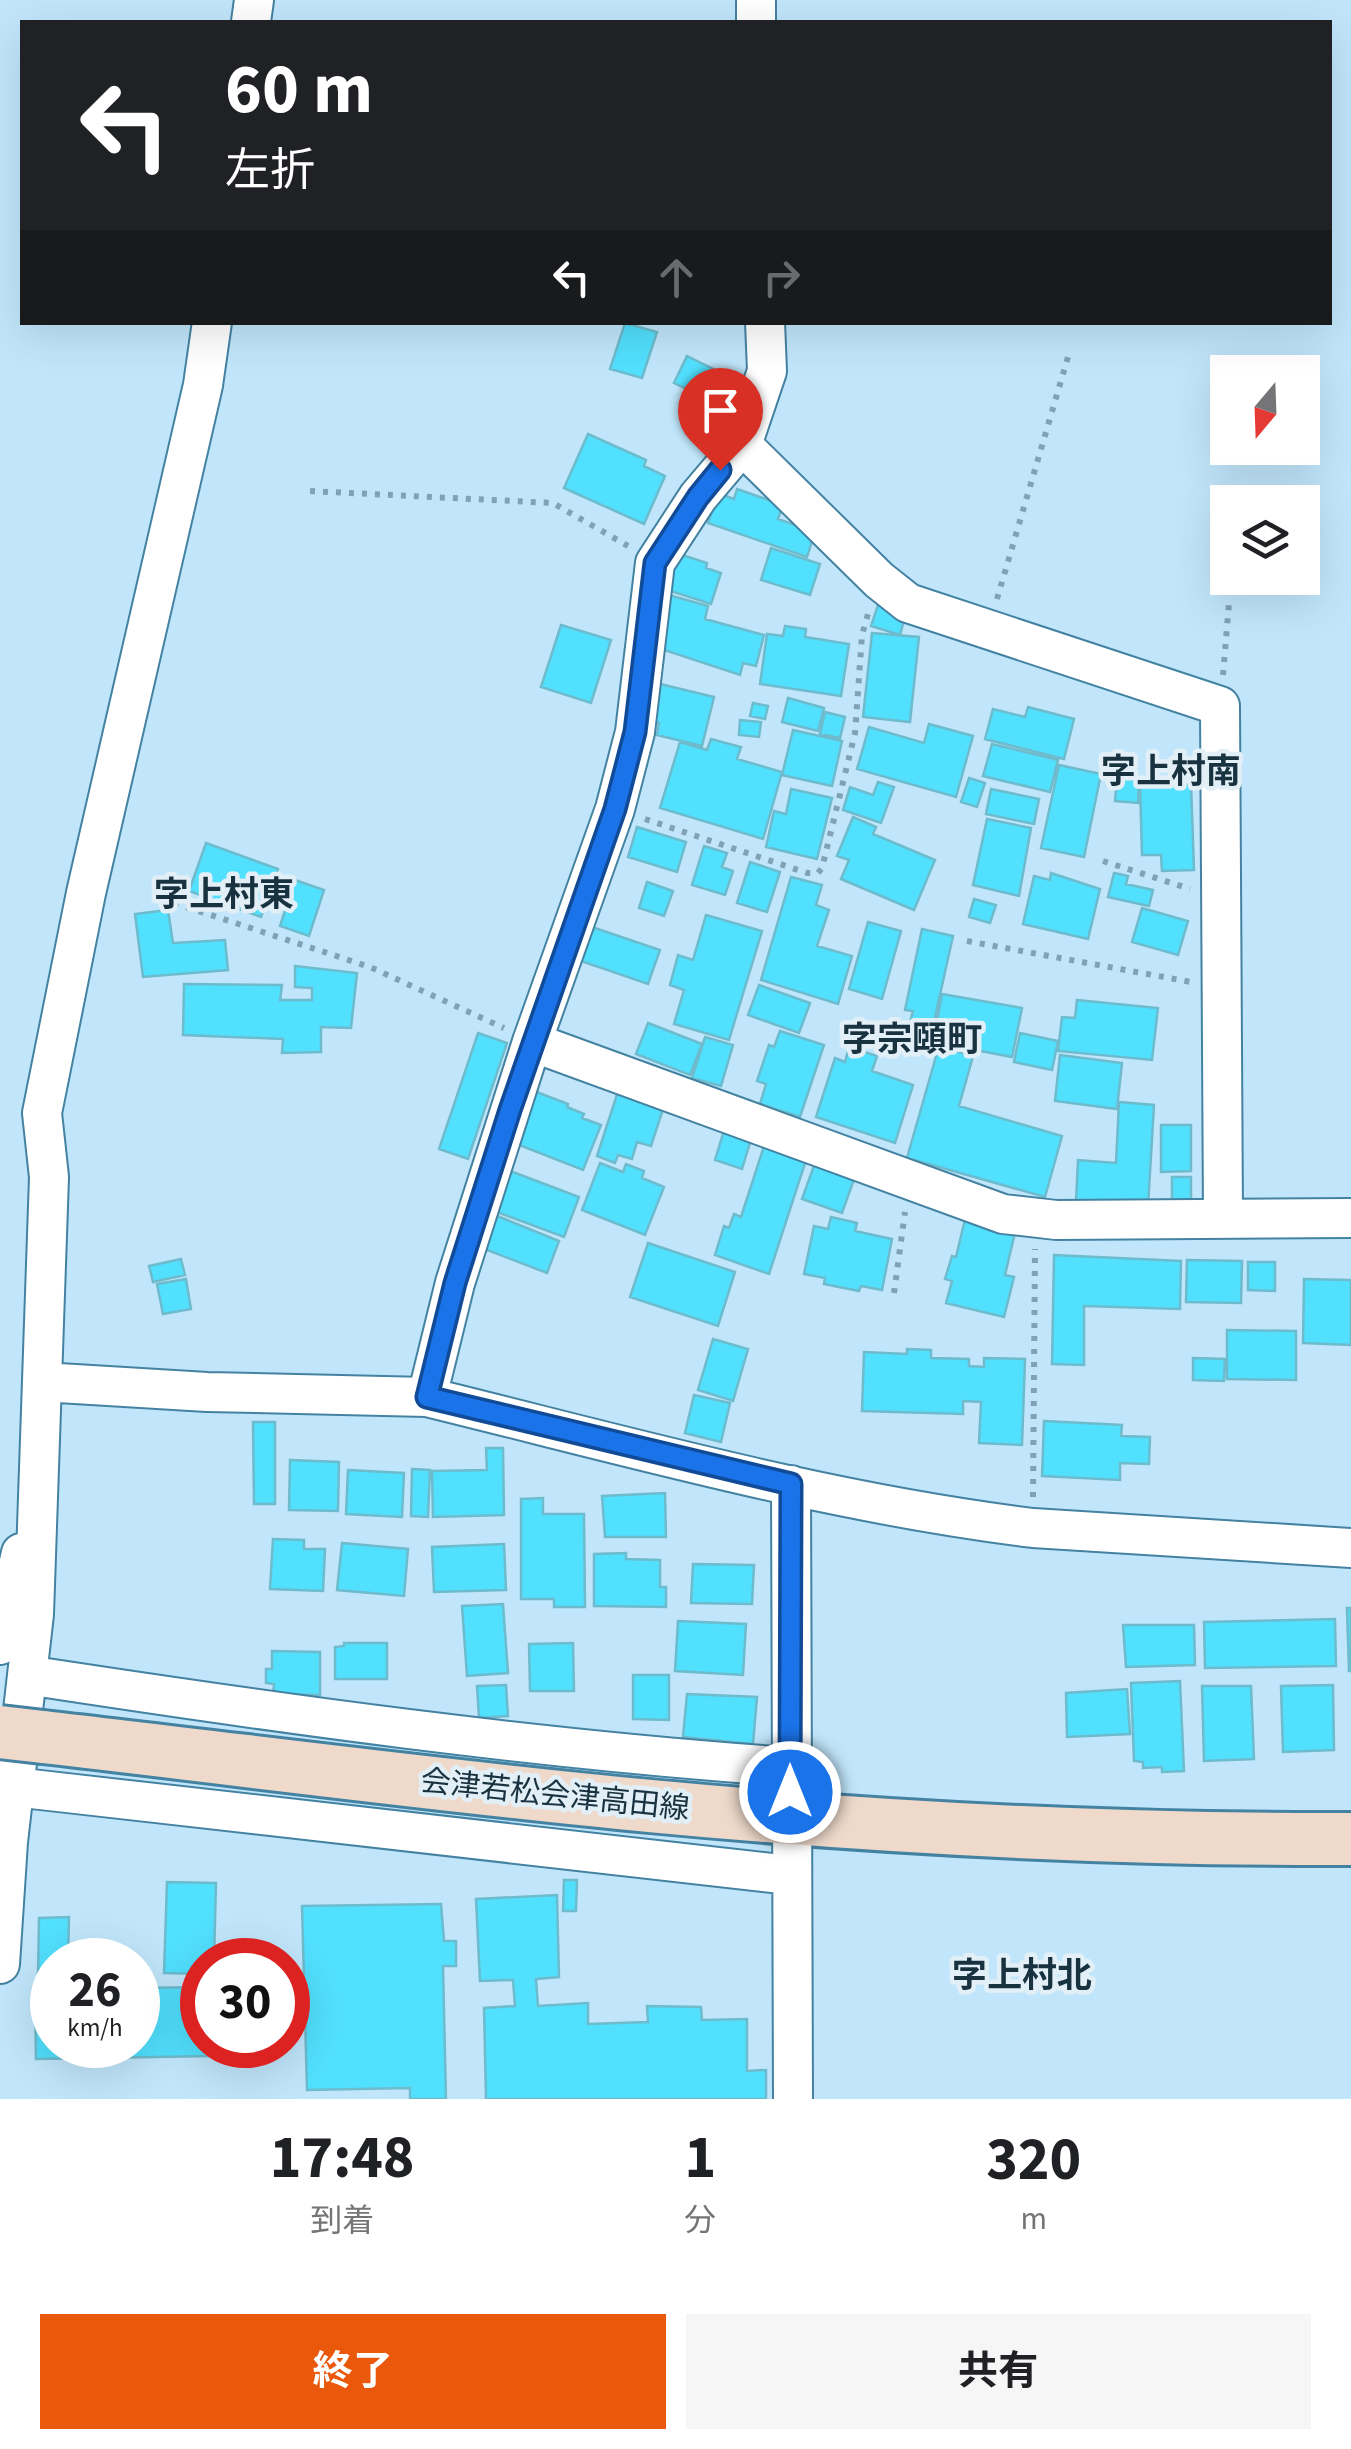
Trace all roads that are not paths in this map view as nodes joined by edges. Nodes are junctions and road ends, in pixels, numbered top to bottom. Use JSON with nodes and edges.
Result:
{"nodes":[{"id":1,"x":212,"y":325,"type":"edge"},
{"id":2,"x":765,"y":325,"type":"edge"},
{"id":3,"x":742,"y":444,"type":"junction"},
{"id":4,"x":532,"y":1042,"type":"junction"},
{"id":5,"x":1223,"y":1216,"type":"junction"},
{"id":6,"x":1351,"y":1218,"type":"edge"},
{"id":7,"x":42,"y":1382,"type":"junction"},
{"id":8,"x":427,"y":1397,"type":"junction"},
{"id":9,"x":39,"y":1483,"type":"junction"},
{"id":10,"x":791,"y":1484,"type":"junction"},
{"id":11,"x":1351,"y":1548,"type":"edge"},
{"id":12,"x":0,"y":1644,"type":"edge"},
{"id":13,"x":27,"y":1675,"type":"junction"},
{"id":14,"x":21,"y":1734,"type":"edge"},
{"id":15,"x":14,"y":1788,"type":"junction"},
{"id":16,"x":790,"y":1792,"type":"junction"},
{"id":17,"x":1351,"y":1839,"type":"edge"},
{"id":18,"x":790,"y":1875,"type":"junction"},
{"id":19,"x":0,"y":1964,"type":"edge"},
{"id":20,"x":793,"y":2099,"type":"edge"}],
"edges":[{"from":1,"to":7,"type":"street"},
{"from":2,"to":3,"type":"street"},
{"from":3,"to":4,"type":"street"},
{"from":3,"to":5,"type":"street"},
{"from":4,"to":5,"type":"street"},
{"from":4,"to":8,"type":"street"},
{"from":5,"to":6,"type":"street"},
{"from":7,"to":8,"type":"street"},
{"from":7,"to":9,"type":"street"},
{"from":8,"to":10,"type":"street"},
{"from":9,"to":12,"type":"street"},
{"from":9,"to":13,"type":"street"},
{"from":10,"to":11,"type":"street"},
{"from":10,"to":16,"type":"street"},
{"from":13,"to":15,"type":"street"},
{"from":13,"to":16,"type":"street"},
{"from":14,"to":16,"type":"main road","name":"会津若松会津高田線"},
{"from":15,"to":18,"type":"street"},
{"from":15,"to":19,"type":"street"},
{"from":16,"to":17,"type":"main road","name":"会津若松会津高田線"},
{"from":16,"to":18,"type":"street"},
{"from":18,"to":20,"type":"street"}]}
